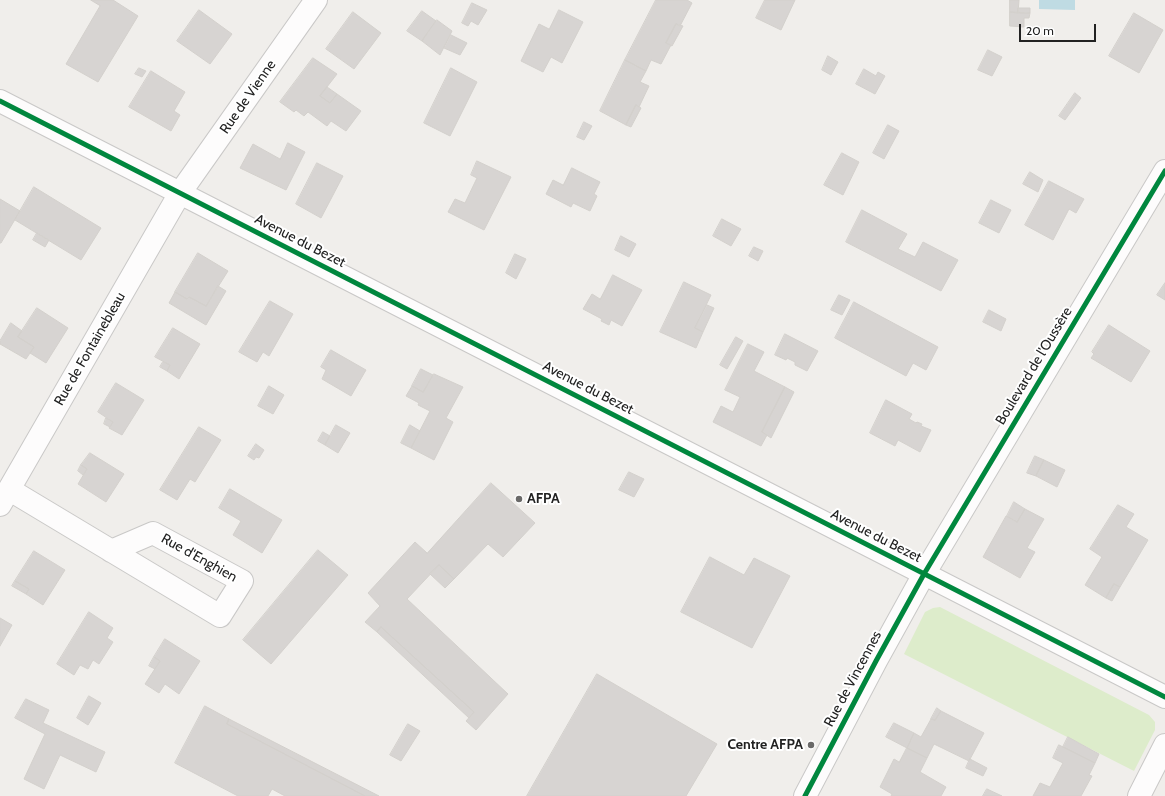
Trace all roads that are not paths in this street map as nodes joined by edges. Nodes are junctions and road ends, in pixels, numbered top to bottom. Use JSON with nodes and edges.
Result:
{"nodes":[{"id":1,"x":316,"y":0,"type":"edge"},
{"id":2,"x":0,"y":101,"type":"edge"},
{"id":3,"x":1165,"y":171,"type":"edge"},
{"id":4,"x":180,"y":193,"type":"junction"},
{"id":5,"x":5,"y":498,"type":"edge"},
{"id":6,"x":111,"y":551,"type":"junction"},
{"id":7,"x":924,"y":574,"type":"junction"},
{"id":8,"x":1165,"y":697,"type":"edge"},
{"id":9,"x":1165,"y":745,"type":"edge"},
{"id":10,"x":805,"y":796,"type":"edge"},
{"id":11,"x":1139,"y":796,"type":"edge"}],
"edges":[{"from":1,"to":4,"type":"street","name":"Rue de Vienne"},
{"from":2,"to":4,"type":"street","name":"Avenue du Bezet"},
{"from":3,"to":7,"type":"street","name":"Boulevard de l'Oussère"},
{"from":4,"to":5,"type":"street","name":"Rue de Fontainebleau"},
{"from":4,"to":7,"type":"street","name":"Avenue du Bezet"},
{"from":5,"to":6,"type":"street","name":"Rue d'Enghien"},
{"from":6,"to":6,"type":"street","name":"Rue d'Enghien"},
{"from":7,"to":8,"type":"street","name":"Avenue du Bezet"},
{"from":7,"to":10,"type":"street","name":"Rue de Vincennes"},
{"from":9,"to":11,"type":"street"}]}
